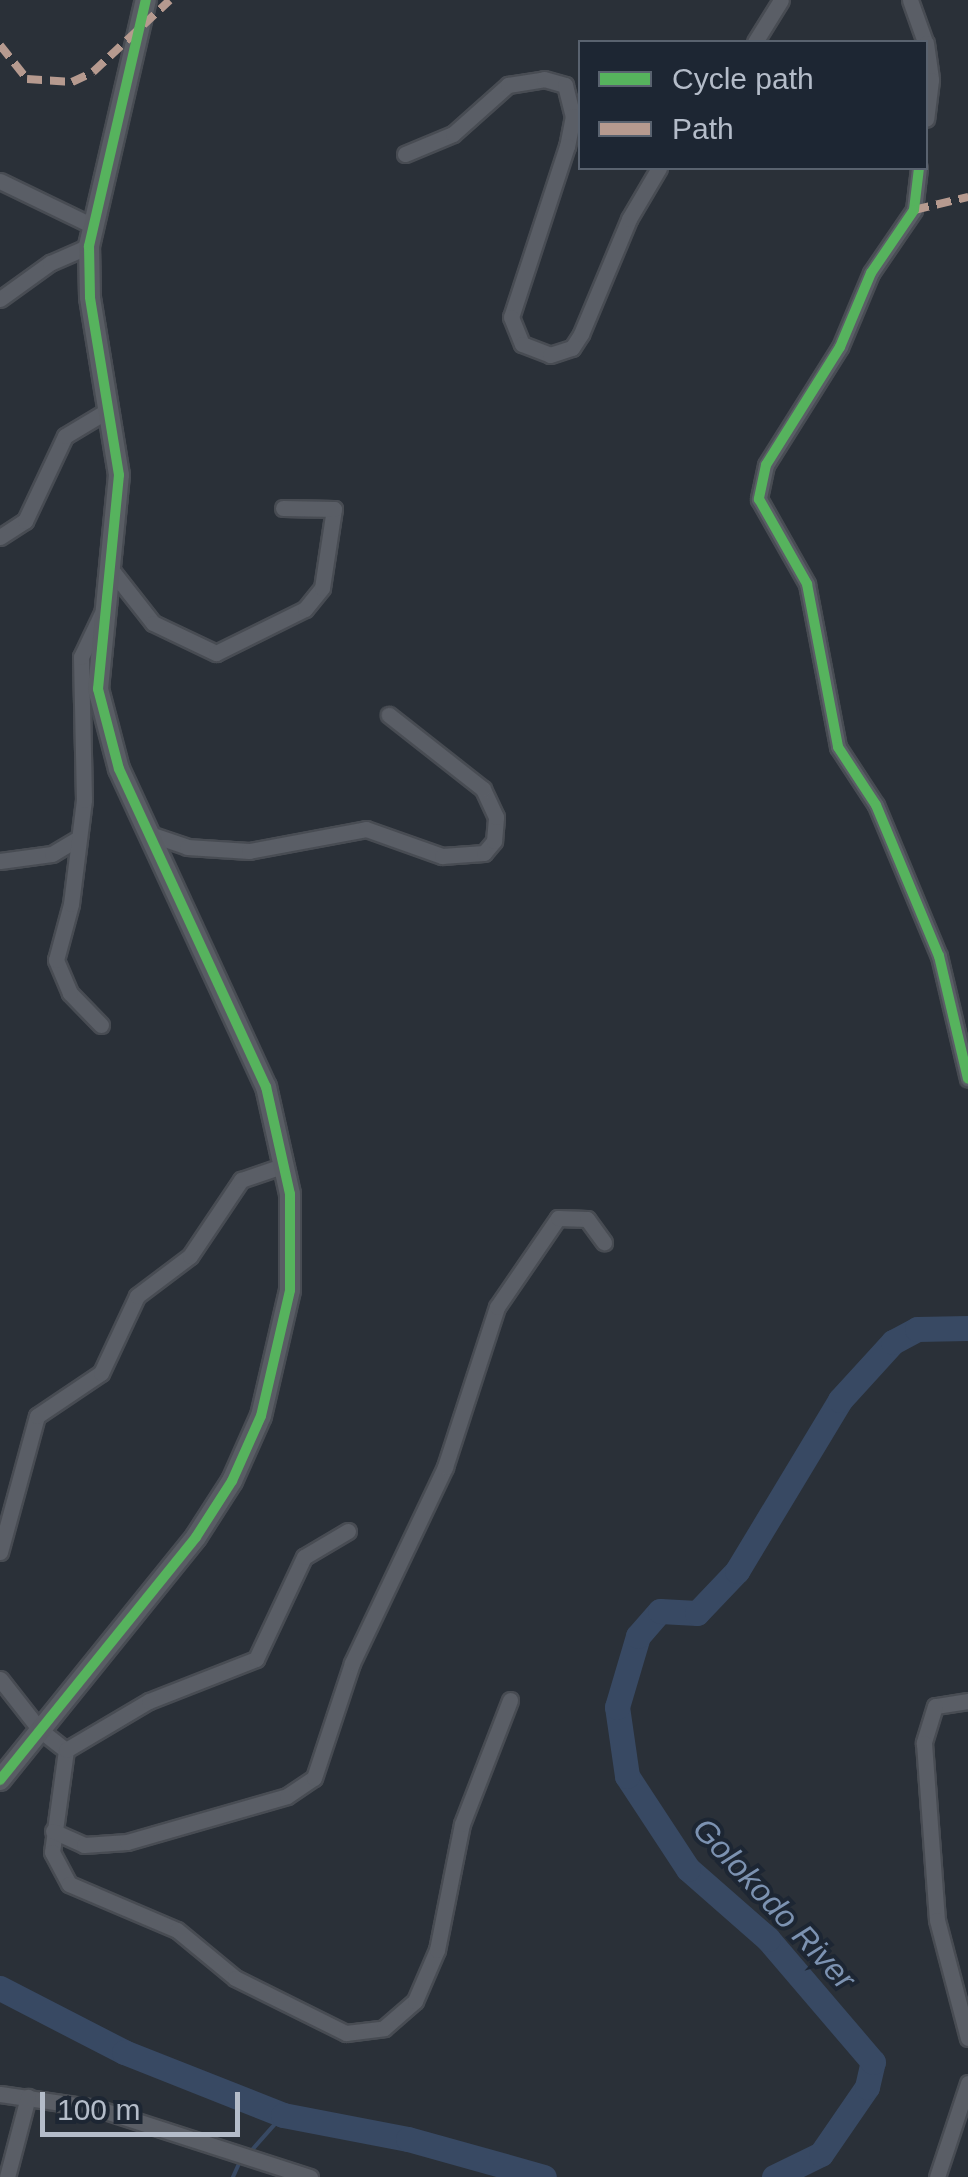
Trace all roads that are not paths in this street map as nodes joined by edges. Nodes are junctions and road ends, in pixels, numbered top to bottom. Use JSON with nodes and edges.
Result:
{"nodes":[{"id":1,"x":146,"y":0,"type":"edge"},
{"id":2,"x":781,"y":0,"type":"edge"},
{"id":3,"x":910,"y":0,"type":"edge"},
{"id":4,"x":756,"y":40,"type":"edge"},
{"id":5,"x":924,"y":40,"type":"edge"},
{"id":6,"x":928,"y":59,"type":"edge"},
{"id":7,"x":928,"y":106,"type":"edge"},
{"id":8,"x":405,"y":154,"type":"dead end"},
{"id":9,"x":658,"y":170,"type":"edge"},
{"id":10,"x":919,"y":170,"type":"edge"},
{"id":11,"x":0,"y":180,"type":"edge"},
{"id":12,"x":90,"y":236,"type":"junction"},
{"id":13,"x":0,"y":299,"type":"edge"},
{"id":14,"x":110,"y":409,"type":"junction"},
{"id":15,"x":283,"y":508,"type":"dead end"},
{"id":16,"x":0,"y":537,"type":"edge"},
{"id":17,"x":109,"y":566,"type":"junction"},
{"id":18,"x":102,"y":613,"type":"junction"},
{"id":19,"x":390,"y":715,"type":"dead end"},
{"id":20,"x":150,"y":834,"type":"junction"},
{"id":21,"x":74,"y":840,"type":"junction"},
{"id":22,"x":0,"y":861,"type":"edge"},
{"id":23,"x":101,"y":1025,"type":"dead end"},
{"id":24,"x":968,"y":1079,"type":"edge"},
{"id":25,"x":286,"y":1166,"type":"junction"},
{"id":26,"x":604,"y":1242,"type":"dead end"},
{"id":27,"x":348,"y":1531,"type":"dead end"},
{"id":28,"x":0,"y":1552,"type":"edge"},
{"id":29,"x":0,"y":1680,"type":"edge"},
{"id":30,"x":510,"y":1700,"type":"dead end"},
{"id":31,"x":968,"y":1701,"type":"edge"},
{"id":32,"x":40,"y":1730,"type":"junction"},
{"id":33,"x":66,"y":1750,"type":"junction"},
{"id":34,"x":0,"y":1780,"type":"edge"},
{"id":35,"x":53,"y":1831,"type":"junction"},
{"id":36,"x":968,"y":2038,"type":"edge"},
{"id":37,"x":968,"y":2083,"type":"edge"},
{"id":38,"x":0,"y":2094,"type":"edge"},
{"id":39,"x":28,"y":2098,"type":"junction"},
{"id":40,"x":7,"y":2177,"type":"edge"},
{"id":41,"x":310,"y":2177,"type":"edge"},
{"id":42,"x":937,"y":2177,"type":"edge"}],
"edges":[{"from":1,"to":12,"type":"street"},
{"from":2,"to":4,"type":"street"},
{"from":3,"to":5,"type":"street"},
{"from":6,"to":7,"type":"street"},
{"from":8,"to":9,"type":"street"},
{"from":10,"to":24,"type":"street"},
{"from":11,"to":12,"type":"street"},
{"from":12,"to":13,"type":"street"},
{"from":12,"to":14,"type":"street"},
{"from":14,"to":16,"type":"street"},
{"from":14,"to":17,"type":"street"},
{"from":15,"to":17,"type":"street"},
{"from":17,"to":18,"type":"street"},
{"from":18,"to":20,"type":"street"},
{"from":18,"to":21,"type":"street"},
{"from":19,"to":20,"type":"street"},
{"from":20,"to":25,"type":"street"},
{"from":21,"to":22,"type":"street"},
{"from":21,"to":23,"type":"street"},
{"from":25,"to":28,"type":"street"},
{"from":25,"to":32,"type":"street"},
{"from":26,"to":35,"type":"street"},
{"from":27,"to":33,"type":"street"},
{"from":29,"to":32,"type":"street"},
{"from":30,"to":35,"type":"street"},
{"from":31,"to":36,"type":"street"},
{"from":32,"to":33,"type":"street"},
{"from":32,"to":34,"type":"street"},
{"from":33,"to":35,"type":"street"},
{"from":37,"to":42,"type":"street"},
{"from":38,"to":39,"type":"street"},
{"from":39,"to":40,"type":"street"},
{"from":39,"to":41,"type":"street"}]}
